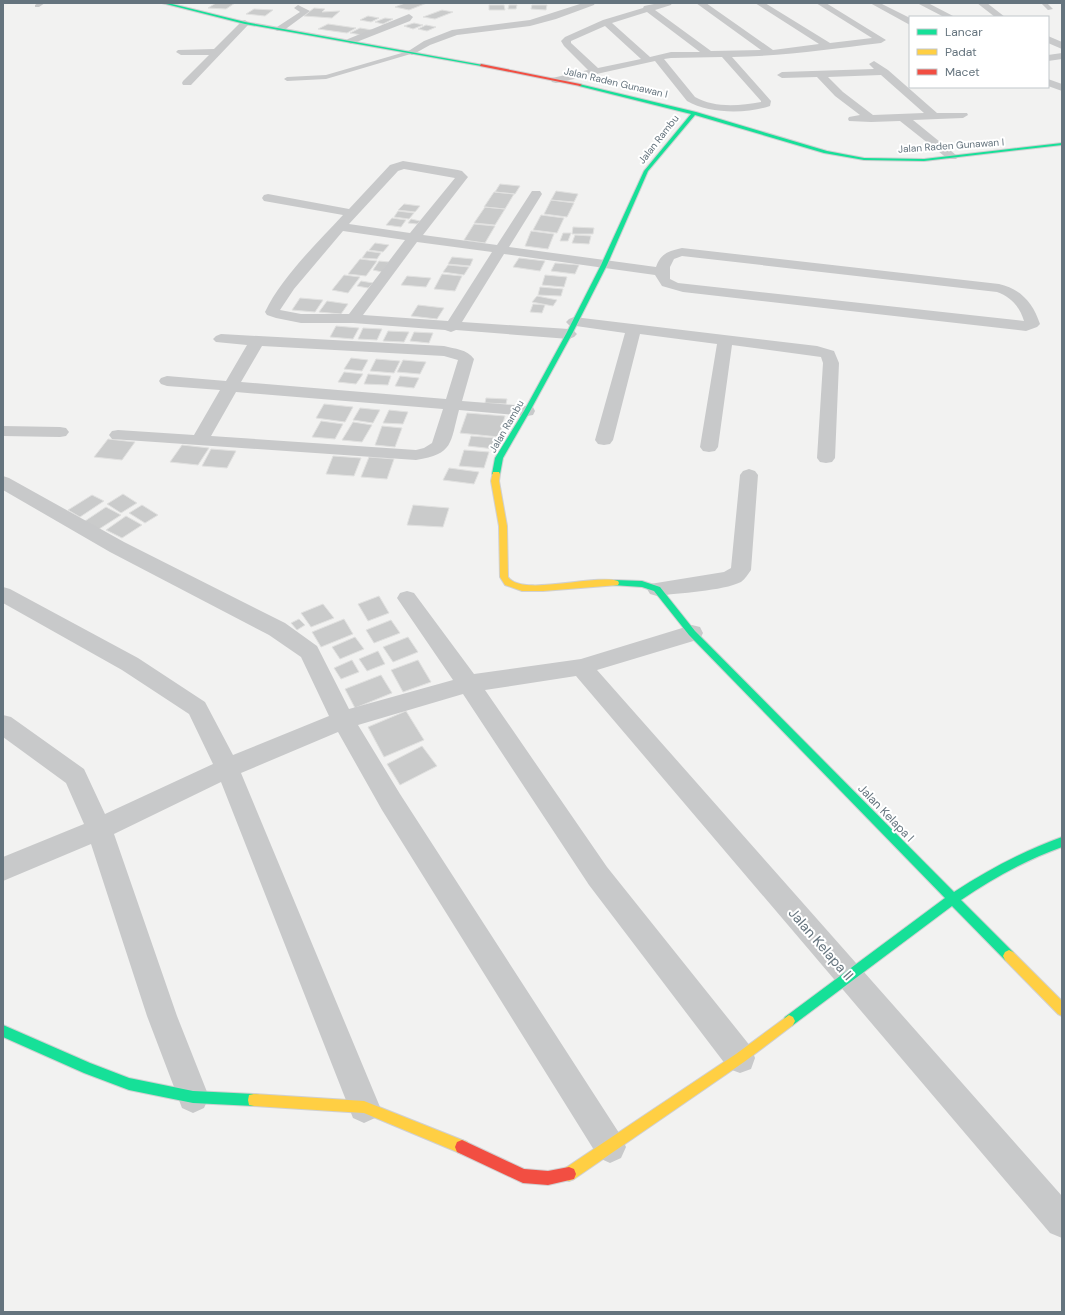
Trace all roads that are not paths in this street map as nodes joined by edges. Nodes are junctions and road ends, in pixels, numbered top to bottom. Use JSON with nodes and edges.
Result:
{"nodes":[{"id":1,"x":164,"y":3,"type":"edge"},
{"id":2,"x":668,"y":3,"type":"edge"},
{"id":3,"x":700,"y":3,"type":"edge"},
{"id":4,"x":759,"y":3,"type":"edge"},
{"id":5,"x":820,"y":3,"type":"edge"},
{"id":6,"x":921,"y":3,"type":"edge"},
{"id":7,"x":981,"y":3,"type":"edge"},
{"id":8,"x":1044,"y":3,"type":"edge"},
{"id":9,"x":876,"y":4,"type":"edge"},
{"id":10,"x":891,"y":4,"type":"edge"},
{"id":11,"x":297,"y":5,"type":"edge"},
{"id":12,"x":594,"y":7,"type":"edge"},
{"id":13,"x":647,"y":8,"type":"junction"},
{"id":14,"x":1050,"y":9,"type":"dead end"},
{"id":15,"x":535,"y":12,"type":"dead end"},
{"id":16,"x":565,"y":12,"type":"junction"},
{"id":17,"x":949,"y":16,"type":"edge"},
{"id":18,"x":1000,"y":16,"type":"edge"},
{"id":19,"x":409,"y":17,"type":"dead end"},
{"id":20,"x":273,"y":18,"type":"dead end"},
{"id":21,"x":909,"y":21,"type":"edge"},
{"id":22,"x":606,"y":22,"type":"junction"},
{"id":23,"x":245,"y":23,"type":"junction"},
{"id":24,"x":262,"y":26,"type":"junction"},
{"id":25,"x":511,"y":28,"type":"junction"},
{"id":26,"x":277,"y":29,"type":"junction"},
{"id":27,"x":1049,"y":40,"type":"edge"},
{"id":28,"x":351,"y":41,"type":"junction"},
{"id":29,"x":1062,"y":46,"type":"edge"},
{"id":30,"x":830,"y":47,"type":"junction"},
{"id":31,"x":181,"y":52,"type":"dead end"},
{"id":32,"x":216,"y":52,"type":"junction"},
{"id":33,"x":412,"y":52,"type":"junction"},
{"id":34,"x":771,"y":53,"type":"junction"},
{"id":35,"x":709,"y":54,"type":"junction"},
{"id":36,"x":725,"y":54,"type":"junction"},
{"id":37,"x":1062,"y":56,"type":"edge"},
{"id":38,"x":652,"y":58,"type":"junction"},
{"id":39,"x":1049,"y":58,"type":"edge"},
{"id":40,"x":874,"y":64,"type":"dead end"},
{"id":41,"x":595,"y":70,"type":"junction"},
{"id":42,"x":884,"y":72,"type":"junction"},
{"id":43,"x":820,"y":74,"type":"junction"},
{"id":44,"x":782,"y":75,"type":"dead end"},
{"id":45,"x":287,"y":78,"type":"dead end"},
{"id":46,"x":556,"y":80,"type":"junction"},
{"id":47,"x":1049,"y":82,"type":"edge"},
{"id":48,"x":187,"y":83,"type":"dead end"},
{"id":49,"x":1062,"y":88,"type":"edge"},
{"id":50,"x":694,"y":113,"type":"junction"},
{"id":51,"x":963,"y":115,"type":"dead end"},
{"id":52,"x":934,"y":116,"type":"junction"},
{"id":53,"x":904,"y":118,"type":"junction"},
{"id":54,"x":854,"y":119,"type":"dead end"},
{"id":55,"x":871,"y":119,"type":"junction"},
{"id":56,"x":1062,"y":144,"type":"edge"},
{"id":57,"x":952,"y":157,"type":"junction"},
{"id":58,"x":536,"y":194,"type":"dead end"},
{"id":59,"x":268,"y":198,"type":"dead end"},
{"id":60,"x":352,"y":214,"type":"junction"},
{"id":61,"x":339,"y":227,"type":"junction"},
{"id":62,"x":413,"y":238,"type":"junction"},
{"id":63,"x":499,"y":250,"type":"junction"},
{"id":64,"x":604,"y":265,"type":"junction"},
{"id":65,"x":662,"y":272,"type":"junction"},
{"id":66,"x":353,"y":319,"type":"junction"},
{"id":67,"x":451,"y":327,"type":"junction"},
{"id":68,"x":571,"y":328,"type":"junction"},
{"id":69,"x":634,"y":329,"type":"junction"},
{"id":70,"x":221,"y":339,"type":"dead end"},
{"id":71,"x":725,"y":340,"type":"junction"},
{"id":72,"x":256,"y":341,"type":"junction"},
{"id":73,"x":167,"y":381,"type":"dead end"},
{"id":74,"x":231,"y":387,"type":"junction"},
{"id":75,"x":453,"y":405,"type":"junction"},
{"id":76,"x":527,"y":411,"type":"junction"},
{"id":77,"x":3,"y":431,"type":"edge"},
{"id":78,"x":60,"y":432,"type":"dead end"},
{"id":79,"x":118,"y":435,"type":"dead end"},
{"id":80,"x":200,"y":440,"type":"junction"},
{"id":81,"x":604,"y":440,"type":"dead end"},
{"id":82,"x":709,"y":447,"type":"dead end"},
{"id":83,"x":826,"y":458,"type":"dead end"},
{"id":84,"x":749,"y":475,"type":"dead end"},
{"id":85,"x":3,"y":482,"type":"edge"},
{"id":86,"x":658,"y":589,"type":"junction"},
{"id":87,"x":3,"y":594,"type":"edge"},
{"id":88,"x":407,"y":598,"type":"dead end"},
{"id":89,"x":692,"y":633,"type":"junction"},
{"id":90,"x":581,"y":667,"type":"junction"},
{"id":91,"x":468,"y":684,"type":"junction"},
{"id":92,"x":343,"y":720,"type":"junction"},
{"id":93,"x":3,"y":724,"type":"edge"},
{"id":94,"x":226,"y":768,"type":"junction"},
{"id":95,"x":99,"y":829,"type":"junction"},
{"id":96,"x":1062,"y":842,"type":"edge"},
{"id":97,"x":3,"y":869,"type":"edge"},
{"id":98,"x":953,"y":898,"type":"junction"},
{"id":99,"x":848,"y":975,"type":"junction"},
{"id":100,"x":1062,"y":1010,"type":"edge"},
{"id":101,"x":3,"y":1031,"type":"edge"},
{"id":102,"x":740,"y":1058,"type":"junction"},
{"id":103,"x":193,"y":1097,"type":"junction"},
{"id":104,"x":364,"y":1107,"type":"junction"},
{"id":105,"x":610,"y":1147,"type":"junction"},
{"id":106,"x":1062,"y":1221,"type":"edge"}],
"edges":[{"from":1,"to":23,"type":"main road","name":"Jalan Raden Gunawan I"},
{"from":2,"to":13,"type":"street"},
{"from":3,"to":34,"type":"street"},
{"from":4,"to":30,"type":"street"},
{"from":5,"to":30,"type":"street"},
{"from":6,"to":17,"type":"street"},
{"from":7,"to":18,"type":"street"},
{"from":8,"to":14,"type":"lane"},
{"from":9,"to":10,"type":"street"},
{"from":9,"to":21,"type":"street"},
{"from":11,"to":26,"type":"street"},
{"from":12,"to":16,"type":"street"},
{"from":12,"to":25,"type":"street"},
{"from":13,"to":22,"type":"street"},
{"from":13,"to":35,"type":"street"},
{"from":15,"to":16,"type":"street"},
{"from":16,"to":25,"type":"street"},
{"from":19,"to":28,"type":"street"},
{"from":20,"to":24,"type":"street"},
{"from":22,"to":38,"type":"street"},
{"from":22,"to":41,"type":"street"},
{"from":23,"to":24,"type":"main road","name":"Jalan Raden Gunawan I"},
{"from":23,"to":32,"type":"street"},
{"from":24,"to":26,"type":"main road","name":"Jalan Raden Gunawan I"},
{"from":25,"to":33,"type":"street"},
{"from":26,"to":28,"type":"main road","name":"Jalan Raden Gunawan I"},
{"from":27,"to":29,"type":"street"},
{"from":28,"to":33,"type":"main road","name":"Jalan Raden Gunawan I"},
{"from":30,"to":34,"type":"street"},
{"from":31,"to":32,"type":"street"},
{"from":32,"to":48,"type":"street"},
{"from":33,"to":45,"type":"lane"},
{"from":33,"to":46,"type":"main road","name":"Jalan Raden Gunawan I"},
{"from":34,"to":36,"type":"street"},
{"from":35,"to":36,"type":"street"},
{"from":35,"to":38,"type":"street"},
{"from":36,"to":38,"type":"street"},
{"from":37,"to":39,"type":"street"},
{"from":38,"to":41,"type":"street"},
{"from":40,"to":42,"type":"street"},
{"from":41,"to":46,"type":"street"},
{"from":42,"to":43,"type":"street"},
{"from":42,"to":52,"type":"street"},
{"from":43,"to":44,"type":"street"},
{"from":43,"to":55,"type":"street"},
{"from":46,"to":50,"type":"main road","name":"Jalan Raden Gunawan I"},
{"from":47,"to":49,"type":"street"},
{"from":50,"to":57,"type":"main road","name":"Jalan Raden Gunawan I"},
{"from":50,"to":64,"type":"main road","name":"Jalan Rambu"},
{"from":51,"to":52,"type":"street"},
{"from":52,"to":53,"type":"street"},
{"from":53,"to":55,"type":"street"},
{"from":53,"to":57,"type":"street"},
{"from":54,"to":55,"type":"street"},
{"from":56,"to":57,"type":"main road","name":"Jalan Raden Gunawan I"},
{"from":58,"to":63,"type":"street"},
{"from":59,"to":60,"type":"street"},
{"from":60,"to":61,"type":"street"},
{"from":60,"to":62,"type":"street"},
{"from":61,"to":62,"type":"street"},
{"from":61,"to":66,"type":"street"},
{"from":62,"to":63,"type":"street"},
{"from":62,"to":66,"type":"street"},
{"from":63,"to":64,"type":"street"},
{"from":63,"to":67,"type":"street"},
{"from":64,"to":65,"type":"street"},
{"from":64,"to":68,"type":"main road","name":"Jalan Rambu"},
{"from":65,"to":65,"type":"street"},
{"from":66,"to":67,"type":"street"},
{"from":67,"to":68,"type":"street"},
{"from":68,"to":69,"type":"street"},
{"from":68,"to":76,"type":"main road","name":"Jalan Rambu"},
{"from":69,"to":71,"type":"street"},
{"from":69,"to":81,"type":"street"},
{"from":70,"to":72,"type":"street"},
{"from":71,"to":82,"type":"street"},
{"from":71,"to":83,"type":"street"},
{"from":72,"to":74,"type":"street"},
{"from":72,"to":75,"type":"street"},
{"from":73,"to":74,"type":"street"},
{"from":74,"to":75,"type":"street"},
{"from":74,"to":80,"type":"street"},
{"from":75,"to":76,"type":"street"},
{"from":75,"to":80,"type":"street"},
{"from":76,"to":86,"type":"main road","name":"Jalan Rambu"},
{"from":77,"to":78,"type":"street"},
{"from":79,"to":80,"type":"street"},
{"from":84,"to":86,"type":"street"},
{"from":85,"to":92,"type":"street"},
{"from":86,"to":89,"type":"main road"},
{"from":87,"to":94,"type":"street"},
{"from":88,"to":91,"type":"street"},
{"from":89,"to":90,"type":"street"},
{"from":89,"to":98,"type":"main road","name":"Jalan Kelapa I"},
{"from":90,"to":91,"type":"street"},
{"from":90,"to":99,"type":"street","name":"Jalan Kelapa II"},
{"from":91,"to":92,"type":"street"},
{"from":91,"to":102,"type":"street"},
{"from":92,"to":94,"type":"street"},
{"from":92,"to":105,"type":"street"},
{"from":93,"to":95,"type":"street"},
{"from":94,"to":95,"type":"street"},
{"from":94,"to":104,"type":"street"},
{"from":95,"to":97,"type":"street"},
{"from":95,"to":103,"type":"street"},
{"from":96,"to":98,"type":"main road"},
{"from":98,"to":99,"type":"main road"},
{"from":98,"to":100,"type":"main road","name":"Jalan Kelapa I"},
{"from":99,"to":102,"type":"main road"},
{"from":99,"to":106,"type":"street","name":"Jalan Kelapa II"},
{"from":101,"to":103,"type":"main road"},
{"from":102,"to":105,"type":"main road"},
{"from":103,"to":104,"type":"main road"},
{"from":104,"to":105,"type":"main road"}]}
